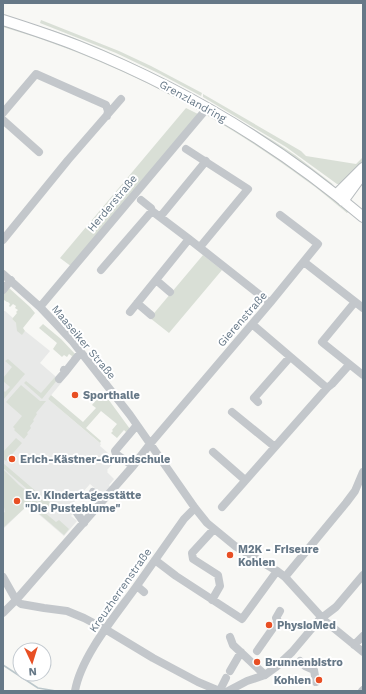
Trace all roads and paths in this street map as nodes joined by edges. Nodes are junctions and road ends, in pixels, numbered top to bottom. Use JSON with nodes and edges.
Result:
{"nodes":[{"id":1,"x":3,"y":20,"type":"edge"},
{"id":2,"x":121,"y":100,"type":"dead end"},
{"id":3,"x":3,"y":113,"type":"edge"},
{"id":4,"x":203,"y":113,"type":"dead end"},
{"id":5,"x":107,"y":116,"type":"junction"},
{"id":6,"x":3,"y":120,"type":"edge"},
{"id":7,"x":186,"y":149,"type":"dead end"},
{"id":8,"x":39,"y":152,"type":"dead end"},
{"id":9,"x":206,"y":161,"type":"junction"},
{"id":10,"x":363,"y":168,"type":"edge"},
{"id":11,"x":363,"y":173,"type":"edge"},
{"id":12,"x":339,"y":198,"type":"junction"},
{"id":13,"x":141,"y":200,"type":"dead end"},
{"id":14,"x":152,"y":211,"type":"junction"},
{"id":15,"x":280,"y":215,"type":"dead end"},
{"id":16,"x":160,"y":217,"type":"junction"},
{"id":17,"x":363,"y":217,"type":"edge"},
{"id":18,"x":8,"y":235,"type":"edge"},
{"id":19,"x":189,"y":239,"type":"junction"},
{"id":20,"x":200,"y":247,"type":"junction"},
{"id":21,"x":304,"y":262,"type":"junction"},
{"id":22,"x":101,"y":270,"type":"dead end"},
{"id":23,"x":3,"y":274,"type":"edge"},
{"id":24,"x":11,"y":280,"type":"junction"},
{"id":25,"x":156,"y":280,"type":"junction"},
{"id":26,"x":3,"y":290,"type":"edge"},
{"id":27,"x":170,"y":292,"type":"dead end"},
{"id":28,"x":355,"y":302,"type":"junction"},
{"id":29,"x":137,"y":303,"type":"junction"},
{"id":30,"x":270,"y":303,"type":"junction"},
{"id":31,"x":40,"y":307,"type":"junction"},
{"id":32,"x":363,"y":308,"type":"edge"},
{"id":33,"x":130,"y":312,"type":"dead end"},
{"id":34,"x":151,"y":315,"type":"dead end"},
{"id":35,"x":252,"y":324,"type":"junction"},
{"id":36,"x":81,"y":352,"type":"junction"},
{"id":37,"x":290,"y":357,"type":"junction"},
{"id":38,"x":349,"y":365,"type":"junction"},
{"id":39,"x":363,"y":375,"type":"edge"},
{"id":40,"x":59,"y":379,"type":"dead end"},
{"id":41,"x":327,"y":388,"type":"junction"},
{"id":42,"x":258,"y":402,"type":"dead end"},
{"id":43,"x":232,"y":412,"type":"dead end"},
{"id":44,"x":137,"y":425,"type":"junction"},
{"id":45,"x":150,"y":444,"type":"junction"},
{"id":46,"x":275,"y":447,"type":"junction"},
{"id":47,"x":213,"y":452,"type":"dead end"},
{"id":48,"x":133,"y":466,"type":"junction"},
{"id":49,"x":363,"y":472,"type":"edge"},
{"id":50,"x":245,"y":480,"type":"junction"},
{"id":51,"x":92,"y":494,"type":"dead end"},
{"id":52,"x":103,"y":500,"type":"junction"},
{"id":53,"x":222,"y":507,"type":"dead end"},
{"id":54,"x":195,"y":508,"type":"junction"},
{"id":55,"x":77,"y":513,"type":"dead end"},
{"id":56,"x":84,"y":523,"type":"junction"},
{"id":57,"x":214,"y":529,"type":"junction"},
{"id":58,"x":155,"y":560,"type":"junction"},
{"id":59,"x":277,"y":570,"type":"junction"},
{"id":60,"x":363,"y":575,"type":"edge"},
{"id":61,"x":3,"y":577,"type":"edge"},
{"id":62,"x":285,"y":577,"type":"junction"},
{"id":63,"x":137,"y":586,"type":"junction"},
{"id":64,"x":144,"y":592,"type":"dead end"},
{"id":65,"x":16,"y":600,"type":"junction"},
{"id":66,"x":212,"y":600,"type":"junction"},
{"id":67,"x":280,"y":611,"type":"dead end"},
{"id":68,"x":3,"y":613,"type":"edge"},
{"id":69,"x":322,"y":618,"type":"junction"},
{"id":70,"x":105,"y":629,"type":"junction"},
{"id":71,"x":363,"y":636,"type":"edge"},
{"id":72,"x":231,"y":641,"type":"dead end"},
{"id":73,"x":354,"y":645,"type":"junction"},
{"id":74,"x":256,"y":651,"type":"dead end"},
{"id":75,"x":240,"y":652,"type":"junction"},
{"id":76,"x":363,"y":652,"type":"edge"},
{"id":77,"x":300,"y":661,"type":"dead end"},
{"id":78,"x":264,"y":675,"type":"junction"},
{"id":79,"x":316,"y":682,"type":"dead end"},
{"id":80,"x":226,"y":690,"type":"edge"},
{"id":81,"x":75,"y":691,"type":"edge"}],
"edges":[{"from":1,"to":12,"type":"main road","name":"Grenzlandring"},
{"from":2,"to":5,"type":"street"},
{"from":3,"to":5,"type":"street"},
{"from":4,"to":31,"type":"street","name":"Herderstraße"},
{"from":5,"to":18,"type":"street"},
{"from":6,"to":8,"type":"street"},
{"from":7,"to":9,"type":"street"},
{"from":9,"to":16,"type":"street"},
{"from":9,"to":20,"type":"street"},
{"from":10,"to":12,"type":"main road"},
{"from":11,"to":12,"type":"main road"},
{"from":12,"to":17,"type":"main road","name":"Grenzlandring"},
{"from":13,"to":14,"type":"street"},
{"from":14,"to":16,"type":"street"},
{"from":14,"to":22,"type":"street"},
{"from":15,"to":21,"type":"street","name":"Gierenstraße"},
{"from":16,"to":19,"type":"street"},
{"from":19,"to":20,"type":"street"},
{"from":19,"to":25,"type":"street"},
{"from":20,"to":30,"type":"street"},
{"from":21,"to":28,"type":"street"},
{"from":21,"to":30,"type":"street","name":"Gierenstraße"},
{"from":23,"to":24,"type":"street","name":"Maaseiker Straße"},
{"from":24,"to":26,"type":"street"},
{"from":24,"to":31,"type":"street","name":"Maaseiker Straße"},
{"from":25,"to":27,"type":"street"},
{"from":25,"to":29,"type":"street"},
{"from":28,"to":32,"type":"street"},
{"from":28,"to":38,"type":"street"},
{"from":29,"to":33,"type":"street"},
{"from":29,"to":34,"type":"street"},
{"from":30,"to":35,"type":"street","name":"Gierenstraße"},
{"from":31,"to":36,"type":"street","name":"Maaseiker Straße"},
{"from":35,"to":37,"type":"street"},
{"from":35,"to":45,"type":"street","name":"Gierenstraße"},
{"from":36,"to":40,"type":"street"},
{"from":36,"to":44,"type":"street","name":"Maaseiker Straße"},
{"from":37,"to":41,"type":"street"},
{"from":37,"to":42,"type":"street"},
{"from":38,"to":39,"type":"street"},
{"from":38,"to":41,"type":"street"},
{"from":41,"to":46,"type":"street"},
{"from":43,"to":46,"type":"street"},
{"from":44,"to":45,"type":"street","name":"Maaseiker Straße"},
{"from":44,"to":48,"type":"street"},
{"from":45,"to":48,"type":"street","name":"Gierenstraße"},
{"from":45,"to":54,"type":"street","name":"Maaseiker Straße"},
{"from":46,"to":50,"type":"street"},
{"from":47,"to":50,"type":"street"},
{"from":48,"to":52,"type":"street","name":"Gierenstraße"},
{"from":49,"to":62,"type":"street"},
{"from":50,"to":53,"type":"street"},
{"from":51,"to":52,"type":"street"},
{"from":52,"to":56,"type":"street","name":"Gierenstraße"},
{"from":54,"to":57,"type":"street","name":"Maaseiker Straße"},
{"from":54,"to":58,"type":"street","name":"Kreuzherrenstraße"},
{"from":55,"to":56,"type":"street"},
{"from":56,"to":65,"type":"street","name":"Gierenstraße"},
{"from":57,"to":59,"type":"street","name":"Maaseiker Straße"},
{"from":57,"to":66,"type":"street"},
{"from":58,"to":63,"type":"street","name":"Kreuzherrenstraße"},
{"from":58,"to":66,"type":"street"},
{"from":59,"to":62,"type":"street","name":"Maaseiker Straße"},
{"from":59,"to":66,"type":"street"},
{"from":60,"to":69,"type":"street"},
{"from":61,"to":65,"type":"street"},
{"from":62,"to":69,"type":"street","name":"Maaseiker Straße"},
{"from":63,"to":64,"type":"street"},
{"from":63,"to":70,"type":"street","name":"Kreuzherrenstraße"},
{"from":65,"to":68,"type":"street","name":"Gierenstraße"},
{"from":65,"to":70,"type":"street"},
{"from":67,"to":74,"type":"street"},
{"from":69,"to":73,"type":"street","name":"Maaseiker Straße"},
{"from":69,"to":78,"type":"street"},
{"from":70,"to":80,"type":"street"},
{"from":70,"to":81,"type":"street","name":"Kreuzherrenstraße"},
{"from":71,"to":73,"type":"street"},
{"from":72,"to":75,"type":"street"},
{"from":73,"to":76,"type":"street","name":"Maaseiker Straße"},
{"from":75,"to":78,"type":"street"},
{"from":75,"to":80,"type":"street"},
{"from":77,"to":79,"type":"street"},
{"from":78,"to":80,"type":"street"}]}
